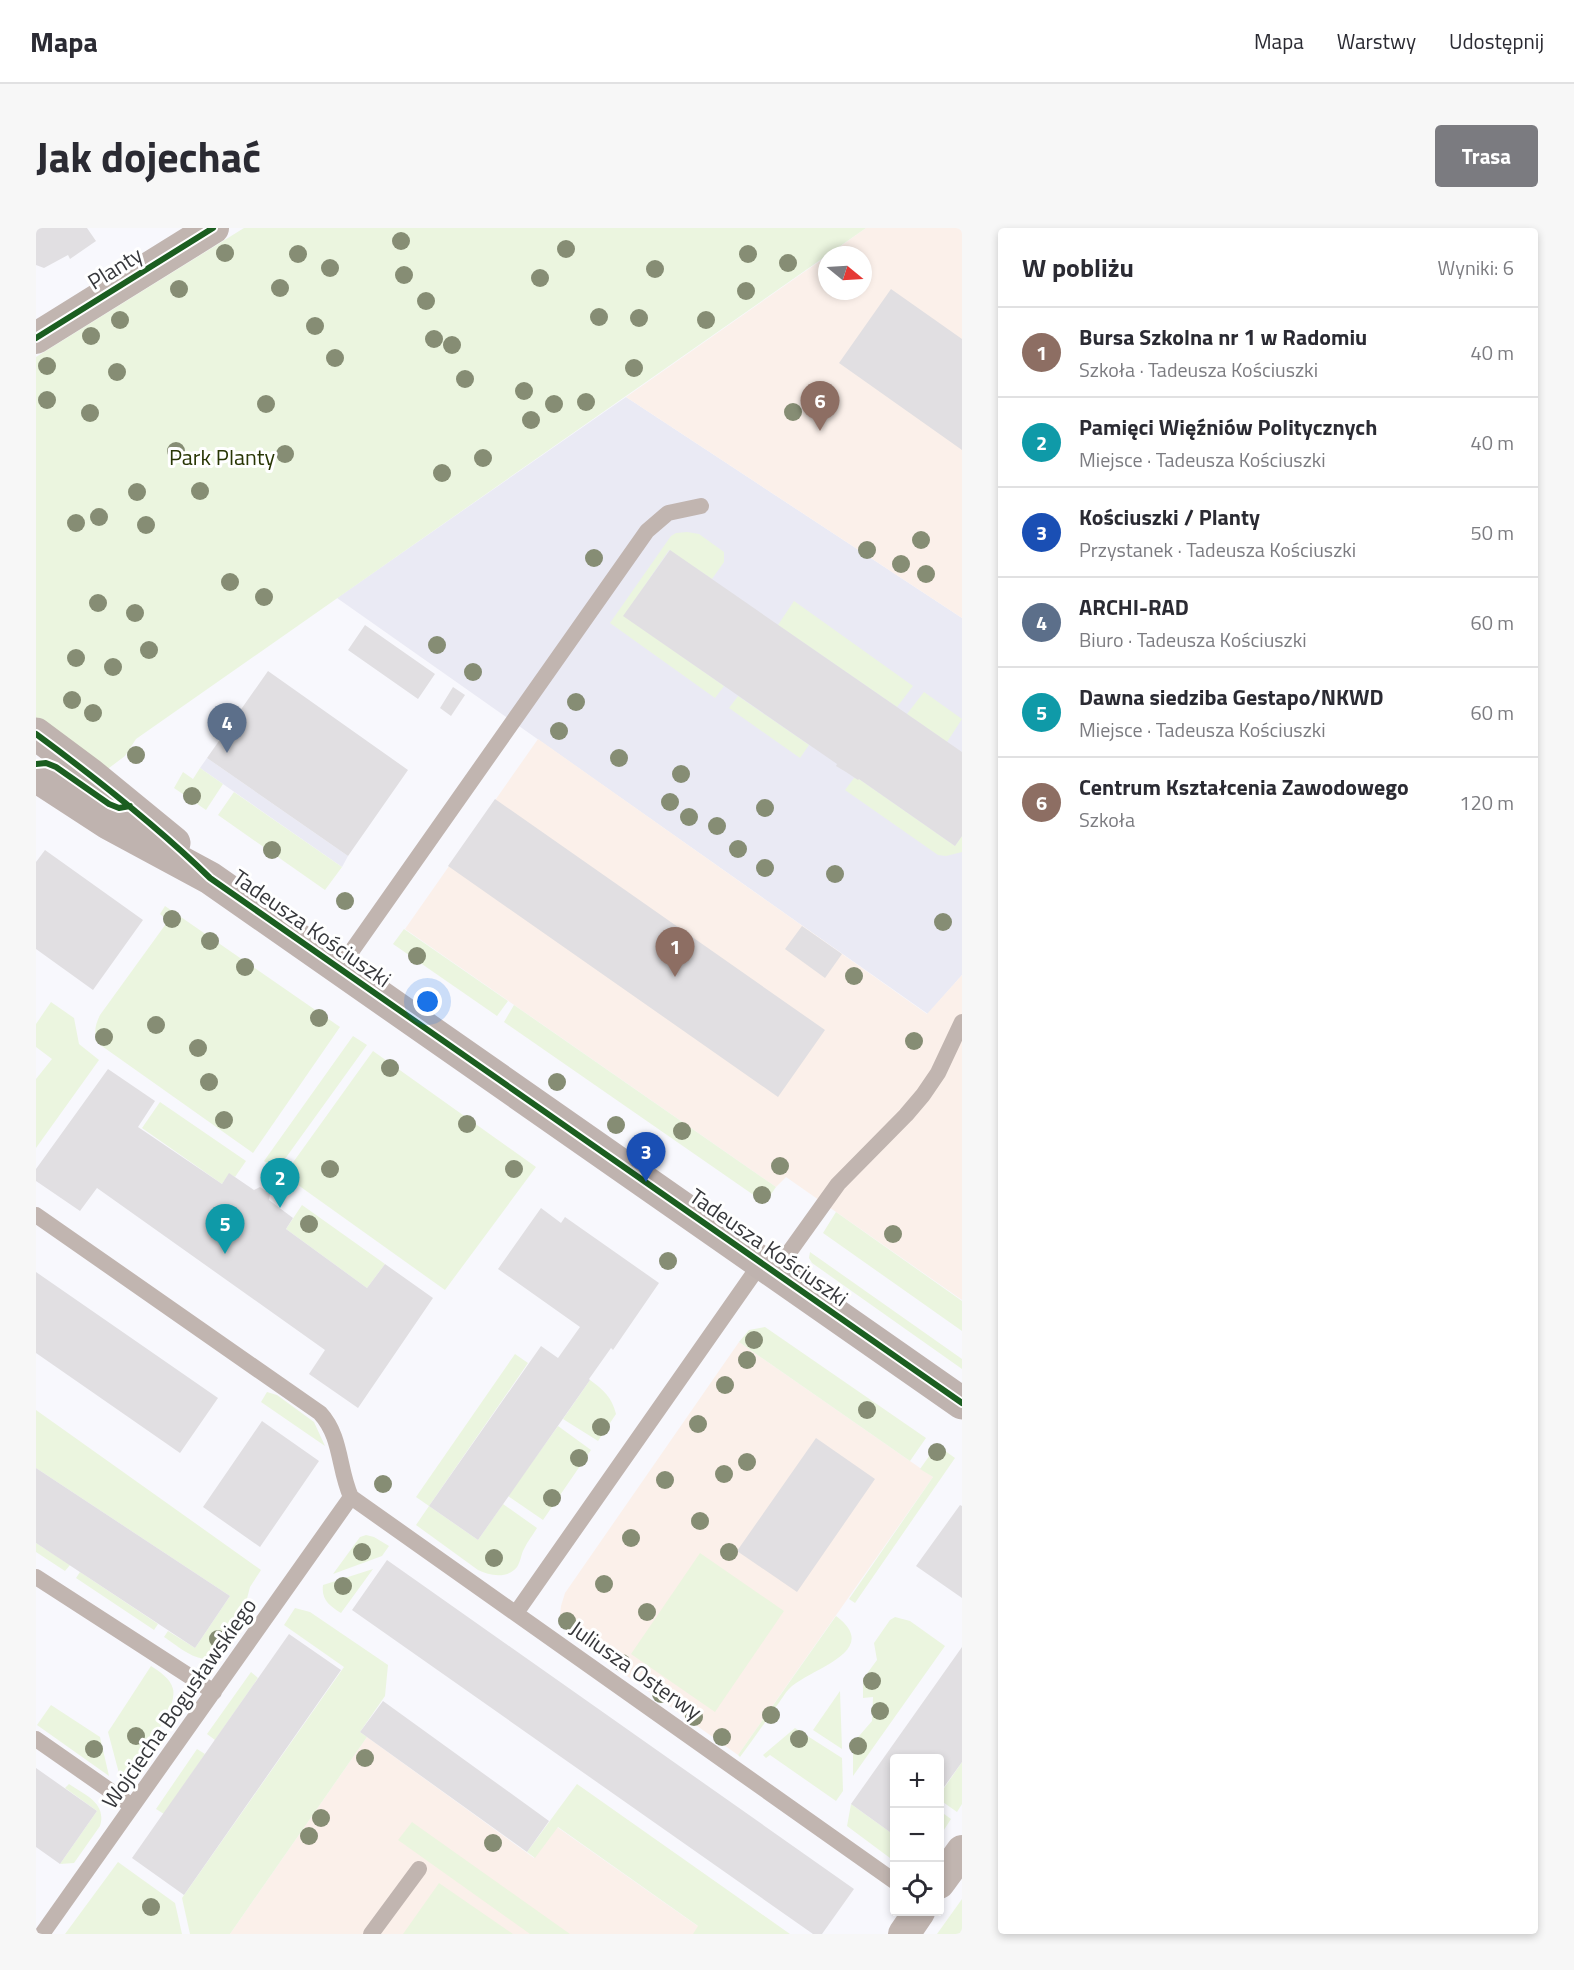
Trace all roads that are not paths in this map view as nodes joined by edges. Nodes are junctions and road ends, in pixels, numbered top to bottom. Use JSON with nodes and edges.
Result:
{"nodes":[{"id":1,"x":213,"y":228,"type":"edge"},
{"id":2,"x":36,"y":338,"type":"edge"},
{"id":3,"x":701,"y":506,"type":"dead end"},
{"id":4,"x":36,"y":734,"type":"edge"},
{"id":5,"x":36,"y":776,"type":"edge"},
{"id":6,"x":210,"y":878,"type":"junction"},
{"id":7,"x":339,"y":969,"type":"junction"},
{"id":8,"x":962,"y":1022,"type":"edge"},
{"id":9,"x":36,"y":1215,"type":"edge"},
{"id":10,"x":768,"y":1268,"type":"junction"},
{"id":11,"x":962,"y":1403,"type":"edge"},
{"id":12,"x":351,"y":1497,"type":"junction"},
{"id":13,"x":36,"y":1577,"type":"edge"},
{"id":14,"x":516,"y":1612,"type":"junction"},
{"id":15,"x":214,"y":1692,"type":"junction"},
{"id":16,"x":36,"y":1739,"type":"edge"},
{"id":17,"x":132,"y":1806,"type":"junction"},
{"id":18,"x":962,"y":1851,"type":"edge"},
{"id":19,"x":419,"y":1869,"type":"dead end"},
{"id":20,"x":944,"y":1876,"type":"edge"},
{"id":21,"x":890,"y":1878,"type":"edge"},
{"id":22,"x":916,"y":1916,"type":"edge"},
{"id":23,"x":42,"y":1934,"type":"edge"},
{"id":24,"x":371,"y":1934,"type":"edge"},
{"id":25,"x":904,"y":1934,"type":"edge"}],
"edges":[{"from":1,"to":2,"type":"street","name":"Planty"},
{"from":3,"to":7,"type":"lane"},
{"from":4,"to":6,"type":"street","name":"Tadeusza Kościuszki"},
{"from":5,"to":6,"type":"street","name":"Tadeusza Kościuszki"},
{"from":6,"to":7,"type":"street","name":"Tadeusza Kościuszki"},
{"from":7,"to":10,"type":"street","name":"Tadeusza Kościuszki"},
{"from":8,"to":10,"type":"lane"},
{"from":9,"to":12,"type":"lane"},
{"from":10,"to":11,"type":"street","name":"Tadeusza Kościuszki"},
{"from":10,"to":14,"type":"lane"},
{"from":12,"to":14,"type":"lane","name":"Juliusza Osterwy"},
{"from":12,"to":15,"type":"lane","name":"Wojciecha Bogusławskiego"},
{"from":13,"to":15,"type":"lane"},
{"from":14,"to":21,"type":"lane","name":"Juliusza Osterwy"},
{"from":15,"to":17,"type":"lane","name":"Wojciecha Bogusławskiego"},
{"from":16,"to":17,"type":"lane"},
{"from":17,"to":23,"type":"lane","name":"Wojciecha Bogusławskiego"},
{"from":18,"to":20,"type":"street"},
{"from":19,"to":24,"type":"lane"},
{"from":22,"to":25,"type":"street"}]}
